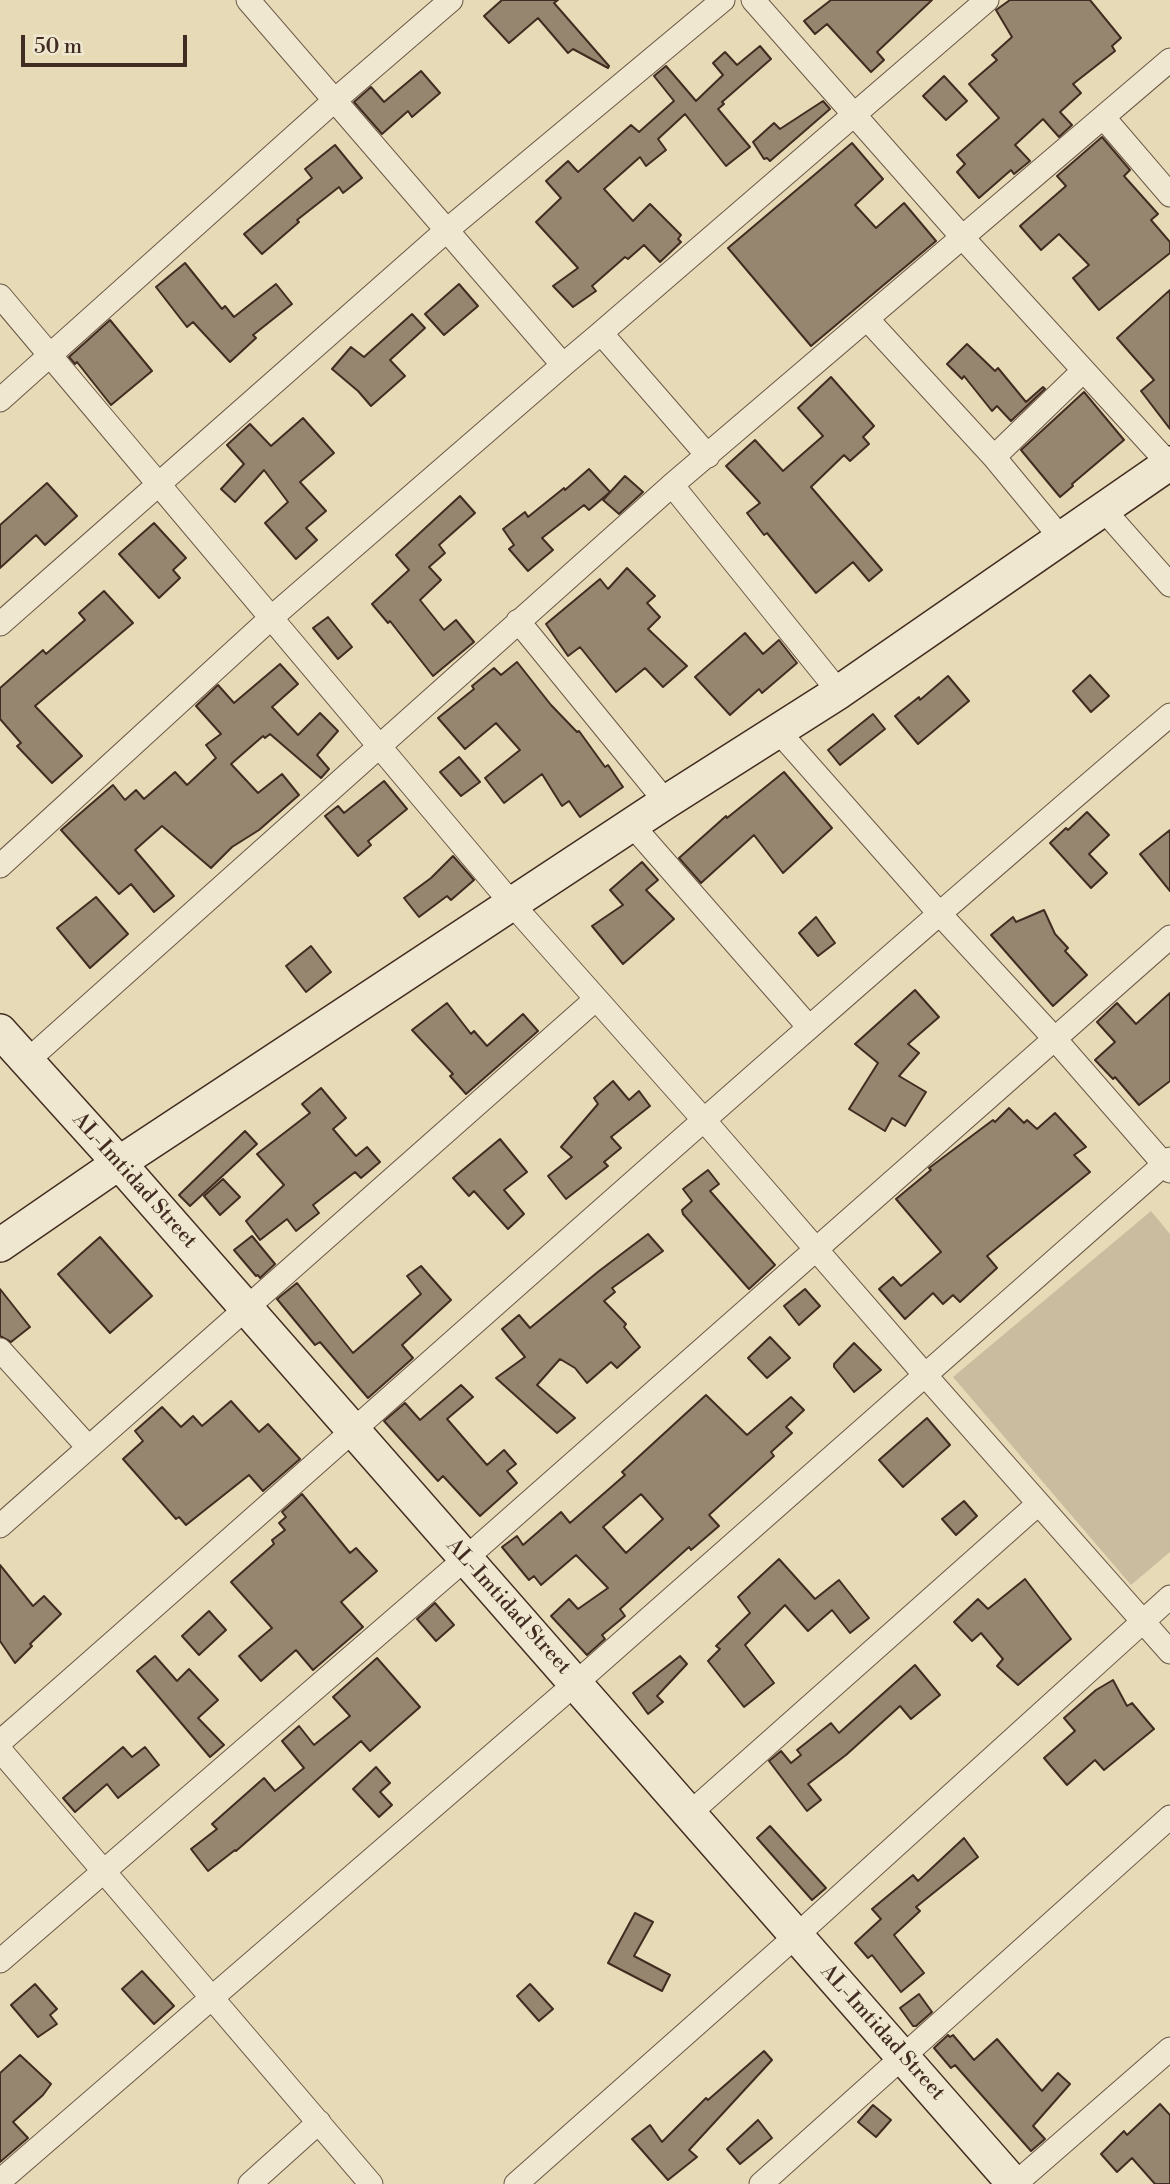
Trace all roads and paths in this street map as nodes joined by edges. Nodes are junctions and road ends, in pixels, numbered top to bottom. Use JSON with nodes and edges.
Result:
{"nodes":[{"id":1,"x":247,"y":0,"type":"edge"},
{"id":2,"x":451,"y":0,"type":"edge"},
{"id":3,"x":723,"y":0,"type":"edge"},
{"id":4,"x":753,"y":0,"type":"edge"},
{"id":5,"x":987,"y":0,"type":"edge"},
{"id":6,"x":1170,"y":60,"type":"edge"},
{"id":7,"x":335,"y":100,"type":"junction"},
{"id":8,"x":855,"y":115,"type":"junction"},
{"id":9,"x":1104,"y":118,"type":"junction"},
{"id":10,"x":1170,"y":195,"type":"edge"},
{"id":11,"x":447,"y":230,"type":"junction"},
{"id":12,"x":963,"y":238,"type":"junction"},
{"id":13,"x":0,"y":296,"type":"edge"},
{"id":14,"x":868,"y":320,"type":"junction"},
{"id":15,"x":601,"y":333,"type":"junction"},
{"id":16,"x":50,"y":356,"type":"junction"},
{"id":17,"x":563,"y":365,"type":"junction"},
{"id":18,"x":1083,"y":370,"type":"junction"},
{"id":19,"x":0,"y":400,"type":"edge"},
{"id":20,"x":708,"y":456,"type":"junction"},
{"id":21,"x":994,"y":457,"type":"junction"},
{"id":22,"x":1170,"y":463,"type":"edge"},
{"id":23,"x":158,"y":484,"type":"junction"},
{"id":24,"x":672,"y":485,"type":"junction"},
{"id":25,"x":1103,"y":509,"type":"junction"},
{"id":26,"x":1061,"y":538,"type":"junction"},
{"id":27,"x":1170,"y":585,"type":"edge"},
{"id":28,"x":271,"y":618,"type":"junction"},
{"id":29,"x":518,"y":621,"type":"junction"},
{"id":30,"x":0,"y":624,"type":"edge"},
{"id":31,"x":839,"y":692,"type":"junction"},
{"id":32,"x":1170,"y":715,"type":"edge"},
{"id":33,"x":779,"y":732,"type":"junction"},
{"id":34,"x":380,"y":746,"type":"junction"},
{"id":35,"x":666,"y":802,"type":"junction"},
{"id":36,"x":632,"y":825,"type":"junction"},
{"id":37,"x":0,"y":866,"type":"edge"},
{"id":38,"x":513,"y":905,"type":"junction"},
{"id":39,"x":939,"y":912,"type":"junction"},
{"id":40,"x":1170,"y":937,"type":"edge"},
{"id":41,"x":596,"y":999,"type":"junction"},
{"id":42,"x":808,"y":1026,"type":"junction"},
{"id":43,"x":0,"y":1031,"type":"edge"},
{"id":44,"x":1055,"y":1038,"type":"junction"},
{"id":45,"x":27,"y":1061,"type":"junction"},
{"id":46,"x":703,"y":1119,"type":"junction"},
{"id":47,"x":119,"y":1163,"type":"junction"},
{"id":48,"x":1168,"y":1165,"type":"edge"},
{"id":49,"x":0,"y":1245,"type":"edge"},
{"id":50,"x":817,"y":1250,"type":"junction"},
{"id":51,"x":245,"y":1307,"type":"junction"},
{"id":52,"x":0,"y":1350,"type":"edge"},
{"id":53,"x":925,"y":1375,"type":"junction"},
{"id":54,"x":354,"y":1431,"type":"junction"},
{"id":55,"x":88,"y":1447,"type":"junction"},
{"id":56,"x":1038,"y":1504,"type":"junction"},
{"id":57,"x":0,"y":1526,"type":"edge"},
{"id":58,"x":465,"y":1559,"type":"junction"},
{"id":59,"x":1170,"y":1597,"type":"edge"},
{"id":60,"x":1142,"y":1621,"type":"junction"},
{"id":61,"x":1170,"y":1652,"type":"edge"},
{"id":62,"x":576,"y":1683,"type":"junction"},
{"id":63,"x":0,"y":1742,"type":"edge"},
{"id":64,"x":0,"y":1750,"type":"edge"},
{"id":65,"x":690,"y":1813,"type":"junction"},
{"id":66,"x":1170,"y":1817,"type":"edge"},
{"id":67,"x":104,"y":1871,"type":"junction"},
{"id":68,"x":796,"y":1936,"type":"junction"},
{"id":69,"x":0,"y":1961,"type":"edge"},
{"id":70,"x":211,"y":1997,"type":"junction"},
{"id":71,"x":1170,"y":2049,"type":"edge"},
{"id":72,"x":903,"y":2057,"type":"junction"},
{"id":73,"x":318,"y":2122,"type":"junction"},
{"id":74,"x":0,"y":2182,"type":"edge"},
{"id":75,"x":250,"y":2184,"type":"edge"},
{"id":76,"x":371,"y":2184,"type":"edge"},
{"id":77,"x":516,"y":2184,"type":"edge"},
{"id":78,"x":761,"y":2184,"type":"edge"},
{"id":79,"x":1015,"y":2184,"type":"edge"}],
"edges":[{"from":1,"to":7,"type":"street"},
{"from":2,"to":7,"type":"street"},
{"from":3,"to":11,"type":"street"},
{"from":4,"to":8,"type":"street"},
{"from":5,"to":8,"type":"street"},
{"from":6,"to":9,"type":"street"},
{"from":7,"to":11,"type":"street"},
{"from":7,"to":16,"type":"street"},
{"from":8,"to":12,"type":"street"},
{"from":8,"to":15,"type":"street"},
{"from":9,"to":10,"type":"street"},
{"from":9,"to":12,"type":"street"},
{"from":11,"to":17,"type":"street"},
{"from":11,"to":23,"type":"street"},
{"from":12,"to":14,"type":"street"},
{"from":12,"to":18,"type":"street"},
{"from":13,"to":16,"type":"street"},
{"from":14,"to":20,"type":"street"},
{"from":14,"to":21,"type":"street"},
{"from":15,"to":17,"type":"street"},
{"from":15,"to":20,"type":"street"},
{"from":16,"to":19,"type":"street"},
{"from":16,"to":23,"type":"street"},
{"from":17,"to":28,"type":"street"},
{"from":18,"to":21,"type":"street"},
{"from":18,"to":22,"type":"street"},
{"from":20,"to":24,"type":"street"},
{"from":21,"to":26,"type":"street"},
{"from":22,"to":25,"type":"street"},
{"from":23,"to":28,"type":"street"},
{"from":23,"to":30,"type":"street"},
{"from":24,"to":29,"type":"street"},
{"from":24,"to":31,"type":"street"},
{"from":25,"to":26,"type":"street"},
{"from":25,"to":27,"type":"street"},
{"from":26,"to":31,"type":"street"},
{"from":28,"to":34,"type":"street"},
{"from":28,"to":37,"type":"street"},
{"from":29,"to":34,"type":"street"},
{"from":29,"to":35,"type":"street"},
{"from":31,"to":33,"type":"street"},
{"from":32,"to":39,"type":"street"},
{"from":33,"to":35,"type":"street"},
{"from":33,"to":39,"type":"street"},
{"from":34,"to":38,"type":"street"},
{"from":34,"to":45,"type":"street"},
{"from":35,"to":36,"type":"street"},
{"from":36,"to":38,"type":"street"},
{"from":36,"to":42,"type":"street"},
{"from":38,"to":41,"type":"street"},
{"from":38,"to":47,"type":"street"},
{"from":39,"to":42,"type":"street"},
{"from":39,"to":44,"type":"street"},
{"from":40,"to":44,"type":"street"},
{"from":41,"to":46,"type":"street"},
{"from":41,"to":51,"type":"street"},
{"from":42,"to":46,"type":"street"},
{"from":43,"to":45,"type":"street","name":"AL-Imtidad Street"},
{"from":44,"to":48,"type":"street"},
{"from":44,"to":50,"type":"street"},
{"from":45,"to":47,"type":"street","name":"AL-Imtidad Street"},
{"from":46,"to":50,"type":"street"},
{"from":46,"to":54,"type":"street"},
{"from":47,"to":49,"type":"street"},
{"from":47,"to":51,"type":"street","name":"AL-Imtidad Street"},
{"from":48,"to":53,"type":"street"},
{"from":50,"to":53,"type":"street"},
{"from":50,"to":58,"type":"street"},
{"from":51,"to":54,"type":"street","name":"AL-Imtidad Street"},
{"from":51,"to":55,"type":"street"},
{"from":52,"to":55,"type":"street"},
{"from":53,"to":56,"type":"street"},
{"from":53,"to":62,"type":"street"},
{"from":54,"to":58,"type":"street","name":"AL-Imtidad Street"},
{"from":54,"to":63,"type":"street"},
{"from":55,"to":57,"type":"street"},
{"from":56,"to":60,"type":"street"},
{"from":56,"to":65,"type":"street"},
{"from":58,"to":62,"type":"street","name":"AL-Imtidad Street"},
{"from":58,"to":67,"type":"street"},
{"from":59,"to":60,"type":"street"},
{"from":60,"to":61,"type":"street"},
{"from":60,"to":68,"type":"street"},
{"from":62,"to":65,"type":"street","name":"AL-Imtidad Street"},
{"from":62,"to":70,"type":"street"},
{"from":64,"to":67,"type":"street"},
{"from":65,"to":68,"type":"street","name":"AL-Imtidad Street"},
{"from":66,"to":72,"type":"street"},
{"from":67,"to":69,"type":"street"},
{"from":67,"to":70,"type":"street"},
{"from":68,"to":72,"type":"street","name":"AL-Imtidad Street"},
{"from":68,"to":77,"type":"street"},
{"from":70,"to":73,"type":"street"},
{"from":70,"to":74,"type":"street"},
{"from":71,"to":79,"type":"street"},
{"from":72,"to":78,"type":"street"},
{"from":72,"to":79,"type":"street","name":"AL-Imtidad Street"},
{"from":73,"to":75,"type":"street"},
{"from":73,"to":76,"type":"street"}]}
